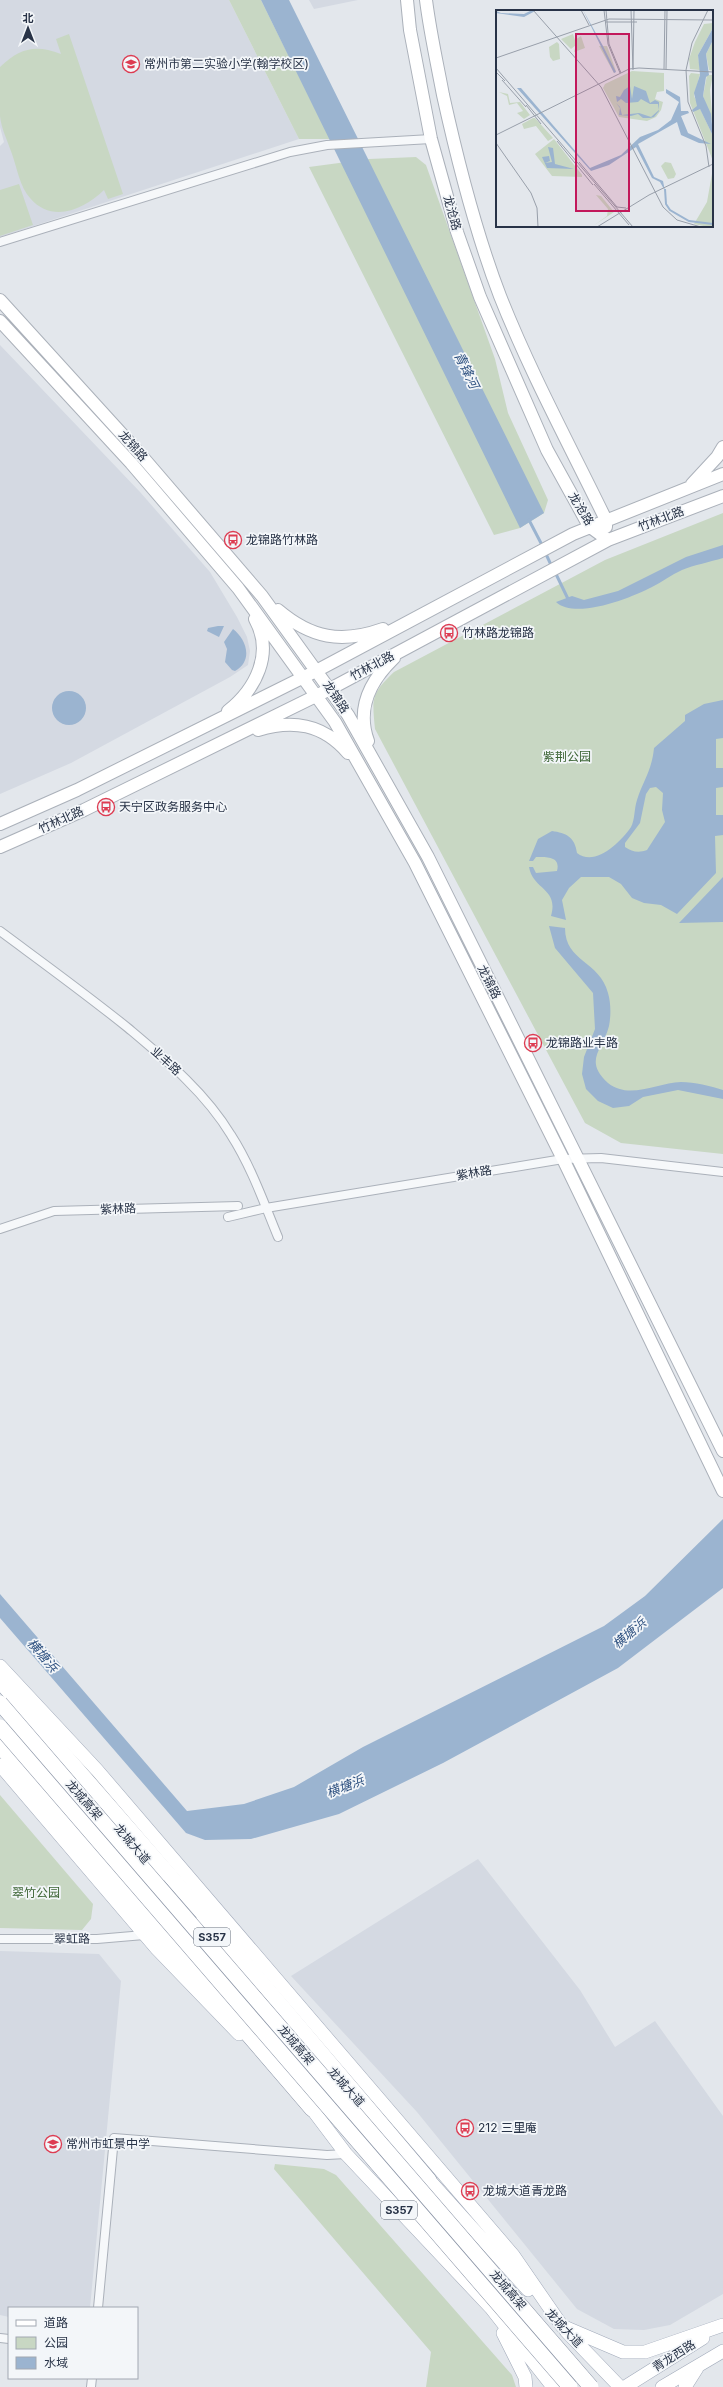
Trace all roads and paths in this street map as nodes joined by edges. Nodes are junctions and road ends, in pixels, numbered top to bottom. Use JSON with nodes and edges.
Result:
{"nodes":[{"id":1,"x":407,"y":0,"type":"edge"},
{"id":2,"x":426,"y":0,"type":"edge"},
{"id":3,"x":431,"y":139,"type":"junction"},
{"id":4,"x":0,"y":242,"type":"edge"},
{"id":5,"x":0,"y":300,"type":"edge"},
{"id":6,"x":0,"y":320,"type":"edge"},
{"id":7,"x":723,"y":447,"type":"edge"},
{"id":8,"x":723,"y":474,"type":"edge"},
{"id":9,"x":689,"y":486,"type":"junction"},
{"id":10,"x":723,"y":496,"type":"edge"},
{"id":11,"x":606,"y":520,"type":"junction"},
{"id":12,"x":589,"y":526,"type":"junction"},
{"id":13,"x":608,"y":540,"type":"junction"},
{"id":14,"x":238,"y":588,"type":"junction"},
{"id":15,"x":262,"y":596,"type":"junction"},
{"id":16,"x":419,"y":616,"type":"junction"},
{"id":17,"x":406,"y":648,"type":"junction"},
{"id":18,"x":318,"y":670,"type":"junction"},
{"id":19,"x":303,"y":678,"type":"junction"},
{"id":20,"x":330,"y":689,"type":"junction"},
{"id":21,"x":316,"y":695,"type":"junction"},
{"id":22,"x":213,"y":723,"type":"junction"},
{"id":23,"x":223,"y":741,"type":"junction"},
{"id":24,"x":380,"y":772,"type":"junction"},
{"id":25,"x":366,"y":773,"type":"junction"},
{"id":26,"x":0,"y":824,"type":"edge"},
{"id":27,"x":0,"y":847,"type":"edge"},
{"id":28,"x":0,"y":930,"type":"edge"},
{"id":29,"x":578,"y":1158,"type":"junction"},
{"id":30,"x":563,"y":1159,"type":"junction"},
{"id":31,"x":723,"y":1172,"type":"edge"},
{"id":32,"x":238,"y":1206,"type":"dead end"},
{"id":33,"x":266,"y":1208,"type":"junction"},
{"id":34,"x":228,"y":1217,"type":"dead end"},
{"id":35,"x":0,"y":1229,"type":"edge"},
{"id":36,"x":278,"y":1237,"type":"dead end"},
{"id":37,"x":723,"y":1451,"type":"edge"},
{"id":38,"x":722,"y":1489,"type":"edge"},
{"id":39,"x":0,"y":1666,"type":"edge"},
{"id":40,"x":0,"y":1680,"type":"edge"},
{"id":41,"x":0,"y":1691,"type":"edge"},
{"id":42,"x":0,"y":1703,"type":"edge"},
{"id":43,"x":0,"y":1727,"type":"edge"},
{"id":44,"x":0,"y":1737,"type":"edge"},
{"id":45,"x":0,"y":1746,"type":"edge"},
{"id":46,"x":0,"y":1765,"type":"edge"},
{"id":47,"x":144,"y":1935,"type":"junction"},
{"id":48,"x":0,"y":1939,"type":"edge"},
{"id":49,"x":312,"y":2109,"type":"junction"},
{"id":50,"x":346,"y":2154,"type":"junction"},
{"id":51,"x":429,"y":2180,"type":"junction"},
{"id":52,"x":98,"y":2307,"type":"edge"},
{"id":53,"x":491,"y":2308,"type":"junction"},
{"id":54,"x":723,"y":2325,"type":"edge"},
{"id":55,"x":562,"y":2326,"type":"junction"},
{"id":56,"x":723,"y":2351,"type":"edge"},
{"id":57,"x":528,"y":2356,"type":"junction"},
{"id":58,"x":698,"y":2366,"type":"junction"},
{"id":59,"x":526,"y":2387,"type":"edge"},
{"id":60,"x":553,"y":2387,"type":"edge"},
{"id":61,"x":570,"y":2387,"type":"edge"},
{"id":62,"x":591,"y":2387,"type":"edge"},
{"id":63,"x":620,"y":2387,"type":"edge"},
{"id":64,"x":625,"y":2387,"type":"edge"},
{"id":65,"x":662,"y":2387,"type":"edge"},
{"id":66,"x":685,"y":2387,"type":"edge"}],
"edges":[{"from":1,"to":3,"type":"main road","name":"龙沧路"},
{"from":2,"to":11,"type":"main road","name":"龙沧路"},
{"from":3,"to":4,"type":"street"},
{"from":3,"to":12,"type":"main road","name":"龙沧路"},
{"from":5,"to":15,"type":"main road","name":"龙锦路"},
{"from":6,"to":14,"type":"main road","name":"龙锦路"},
{"from":7,"to":9,"type":"main road"},
{"from":8,"to":9,"type":"main road","name":"竹林北路"},
{"from":9,"to":11,"type":"main road","name":"竹林北路"},
{"from":10,"to":13,"type":"main road","name":"竹林北路"},
{"from":11,"to":12,"type":"main road","name":"竹林北路"},
{"from":11,"to":13,"type":"main road","name":"龙沧路"},
{"from":12,"to":13,"type":"main road","name":"龙沧路"},
{"from":12,"to":16,"type":"main road","name":"竹林北路"},
{"from":13,"to":17,"type":"main road","name":"竹林北路"},
{"from":14,"to":19,"type":"main road","name":"龙锦路"},
{"from":14,"to":22,"type":"main road"},
{"from":15,"to":16,"type":"main road"},
{"from":15,"to":18,"type":"main road","name":"龙锦路"},
{"from":16,"to":18,"type":"main road","name":"竹林北路"},
{"from":17,"to":20,"type":"main road","name":"竹林北路"},
{"from":17,"to":24,"type":"main road"},
{"from":18,"to":19,"type":"main road","name":"竹林北路"},
{"from":18,"to":20,"type":"main road","name":"龙锦路"},
{"from":19,"to":21,"type":"main road","name":"龙锦路"},
{"from":19,"to":22,"type":"main road","name":"竹林北路"},
{"from":20,"to":21,"type":"main road","name":"竹林北路"},
{"from":20,"to":24,"type":"main road","name":"龙锦路"},
{"from":21,"to":23,"type":"main road","name":"竹林北路"},
{"from":21,"to":25,"type":"main road","name":"龙锦路"},
{"from":22,"to":26,"type":"main road","name":"竹林北路"},
{"from":23,"to":25,"type":"main road"},
{"from":23,"to":27,"type":"main road","name":"竹林北路"},
{"from":24,"to":29,"type":"main road","name":"龙锦路"},
{"from":25,"to":30,"type":"main road","name":"龙锦路"},
{"from":28,"to":33,"type":"street","name":"业丰路"},
{"from":29,"to":30,"type":"street","name":"紫林路"},
{"from":29,"to":31,"type":"street","name":"紫林路"},
{"from":29,"to":37,"type":"main road","name":"龙锦路"},
{"from":30,"to":33,"type":"street","name":"紫林路"},
{"from":30,"to":38,"type":"main road","name":"龙锦路"},
{"from":32,"to":35,"type":"street","name":"紫林路"},
{"from":33,"to":34,"type":"street","name":"紫林路"},
{"from":33,"to":36,"type":"street","name":"业丰路"},
{"from":39,"to":55,"type":"main road"},
{"from":40,"to":51,"type":"highway"},
{"from":41,"to":51,"type":"main road","name":"龙城大道","number":"S357"},
{"from":42,"to":62,"type":"highway","name":"龙城高架","bridge":true},
{"from":43,"to":61,"type":"highway","name":"龙城高架","bridge":true},
{"from":44,"to":49,"type":"main road","number":"S357"},
{"from":45,"to":49,"type":"highway"},
{"from":46,"to":47,"type":"main road"},
{"from":47,"to":48,"type":"street","name":"翠虹路"},
{"from":47,"to":49,"type":"main road"},
{"from":49,"to":50,"type":"main road","number":"S357"},
{"from":50,"to":52,"type":"street"},
{"from":50,"to":53,"type":"main road","number":"S357"},
{"from":51,"to":55,"type":"main road","name":"龙城大道","number":"S357"},
{"from":53,"to":57,"type":"main road","number":"S357"},
{"from":53,"to":59,"type":"main road"},
{"from":54,"to":55,"type":"main road"},
{"from":54,"to":64,"type":"main road","name":"青龙西路"},
{"from":55,"to":57,"type":"main road"},
{"from":55,"to":63,"type":"main road","name":"龙城大道","number":"S357"},
{"from":56,"to":58,"type":"main road","name":"青龙西路"},
{"from":57,"to":60,"type":"main road","number":"S357"},
{"from":58,"to":65,"type":"main road","name":"青龙西路"},
{"from":58,"to":66,"type":"main road"}]}
